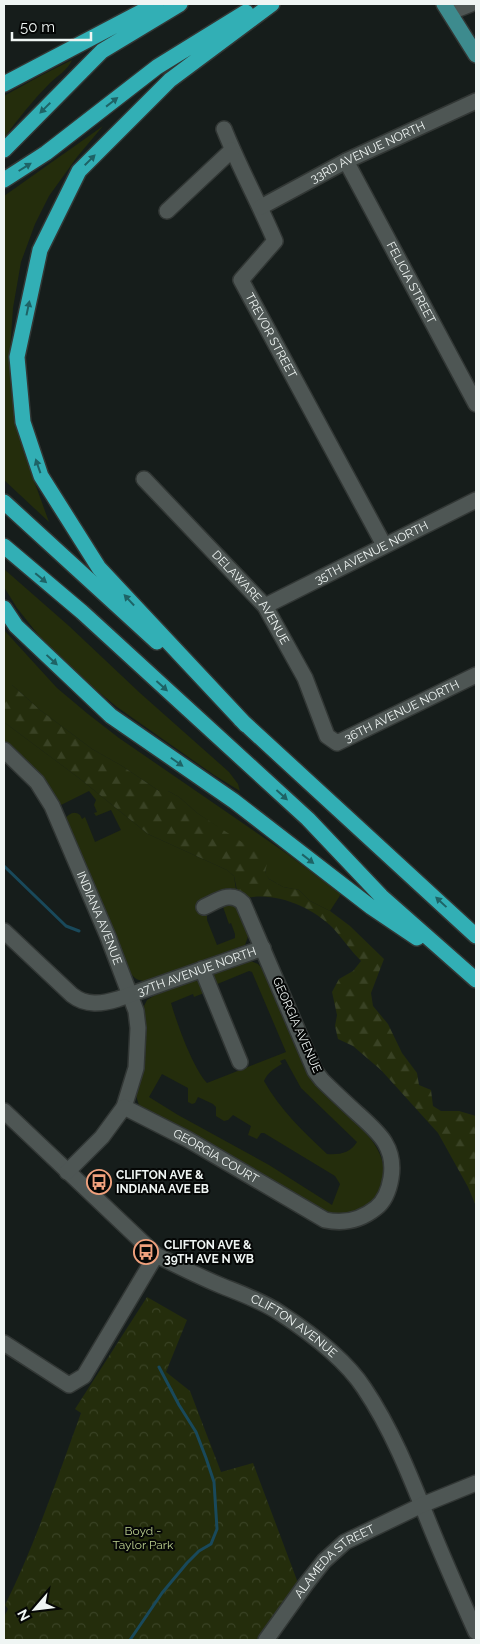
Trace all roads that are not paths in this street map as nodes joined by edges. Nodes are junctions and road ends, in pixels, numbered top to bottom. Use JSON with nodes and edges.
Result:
{"nodes":[{"id":1,"x":156,"y":4,"type":"edge"},
{"id":2,"x":180,"y":4,"type":"edge"},
{"id":3,"x":260,"y":4,"type":"edge"},
{"id":4,"x":272,"y":4,"type":"edge"},
{"id":5,"x":471,"y":4,"type":"edge"},
{"id":6,"x":448,"y":8,"type":"edge"},
{"id":7,"x":476,"y":55,"type":"edge"},
{"id":8,"x":4,"y":84,"type":"edge"},
{"id":9,"x":476,"y":101,"type":"edge"},
{"id":10,"x":224,"y":129,"type":"dead end"},
{"id":11,"x":4,"y":150,"type":"edge"},
{"id":12,"x":232,"y":150,"type":"junction"},
{"id":13,"x":346,"y":161,"type":"junction"},
{"id":14,"x":4,"y":180,"type":"edge"},
{"id":15,"x":261,"y":207,"type":"junction"},
{"id":16,"x":167,"y":211,"type":"dead end"},
{"id":17,"x":476,"y":404,"type":"edge"},
{"id":18,"x":144,"y":479,"type":"dead end"},
{"id":19,"x":476,"y":500,"type":"edge"},
{"id":20,"x":4,"y":502,"type":"edge"},
{"id":21,"x":4,"y":546,"type":"edge"},
{"id":22,"x":384,"y":546,"type":"junction"},
{"id":23,"x":265,"y":606,"type":"junction"},
{"id":24,"x":4,"y":608,"type":"edge"},
{"id":25,"x":476,"y":674,"type":"edge"},
{"id":26,"x":246,"y":725,"type":"junction"},
{"id":27,"x":328,"y":736,"type":"joint"},
{"id":28,"x":4,"y":750,"type":"edge"},
{"id":29,"x":204,"y":907,"type":"dead end"},
{"id":30,"x":4,"y":931,"type":"edge"},
{"id":31,"x":476,"y":936,"type":"edge"},
{"id":32,"x":263,"y":948,"type":"junction"},
{"id":33,"x":202,"y":969,"type":"junction"},
{"id":34,"x":471,"y":975,"type":"edge"},
{"id":35,"x":130,"y":995,"type":"junction"},
{"id":36,"x":240,"y":1062,"type":"dead end"},
{"id":37,"x":124,"y":1106,"type":"junction"},
{"id":38,"x":4,"y":1111,"type":"edge"},
{"id":39,"x":67,"y":1172,"type":"junction"},
{"id":40,"x":384,"y":1199,"type":"joint"},
{"id":41,"x":156,"y":1256,"type":"junction"},
{"id":42,"x":4,"y":1343,"type":"edge"},
{"id":43,"x":476,"y":1483,"type":"edge"},
{"id":44,"x":422,"y":1506,"type":"junction"},
{"id":45,"x":476,"y":1632,"type":"edge"},
{"id":46,"x":266,"y":1640,"type":"edge"}],
"edges":[{"from":1,"to":8,"type":"highway"},
{"from":2,"to":11,"type":"highway","one_way":true},
{"from":14,"to":3,"type":"highway","one_way":true},
{"from":26,"to":4,"type":"highway","one_way":true},
{"from":5,"to":6,"type":"street"},
{"from":6,"to":7,"type":"main road"},
{"from":9,"to":13,"type":"street","name":"33RD AVENUE NORTH"},
{"from":10,"to":12,"type":"street","name":"TREVOR STREET"},
{"from":12,"to":15,"type":"street","name":"TREVOR STREET"},
{"from":12,"to":16,"type":"street"},
{"from":13,"to":15,"type":"street","name":"33RD AVENUE NORTH"},
{"from":13,"to":17,"type":"street","name":"FELICIA STREET"},
{"from":15,"to":22,"type":"street","name":"TREVOR STREET"},
{"from":18,"to":23,"type":"street","name":"DELAWARE AVENUE"},
{"from":19,"to":22,"type":"street","name":"35TH AVENUE NORTH"},
{"from":20,"to":26,"type":"highway"},
{"from":21,"to":34,"type":"highway","one_way":true},
{"from":22,"to":23,"type":"street","name":"35TH AVENUE NORTH"},
{"from":23,"to":27,"type":"street","name":"DELAWARE AVENUE"},
{"from":24,"to":34,"type":"highway","one_way":true},
{"from":25,"to":27,"type":"street","name":"36TH AVENUE NORTH"},
{"from":31,"to":26,"type":"highway","one_way":true},
{"from":28,"to":35,"type":"street","name":"INDIANA AVENUE"},
{"from":29,"to":32,"type":"street","name":"GEORGIA AVENUE"},
{"from":30,"to":35,"type":"street","name":"37TH AVENUE NORTH"},
{"from":32,"to":33,"type":"street","name":"37TH AVENUE NORTH"},
{"from":32,"to":40,"type":"street","name":"GEORGIA AVENUE"},
{"from":33,"to":35,"type":"street","name":"37TH AVENUE NORTH"},
{"from":33,"to":36,"type":"street"},
{"from":35,"to":37,"type":"street","name":"INDIANA AVENUE"},
{"from":37,"to":39,"type":"street"},
{"from":37,"to":40,"type":"street","name":"GEORGIA COURT"},
{"from":38,"to":39,"type":"street","name":"CLIFTON AVENUE"},
{"from":39,"to":41,"type":"street","name":"CLIFTON AVENUE"},
{"from":41,"to":42,"type":"street"},
{"from":41,"to":44,"type":"street","name":"CLIFTON AVENUE"},
{"from":43,"to":44,"type":"street","name":"ALAMEDA STREET"},
{"from":44,"to":45,"type":"street","name":"CLIFTON AVENUE"},
{"from":44,"to":46,"type":"street","name":"ALAMEDA STREET"}]}
